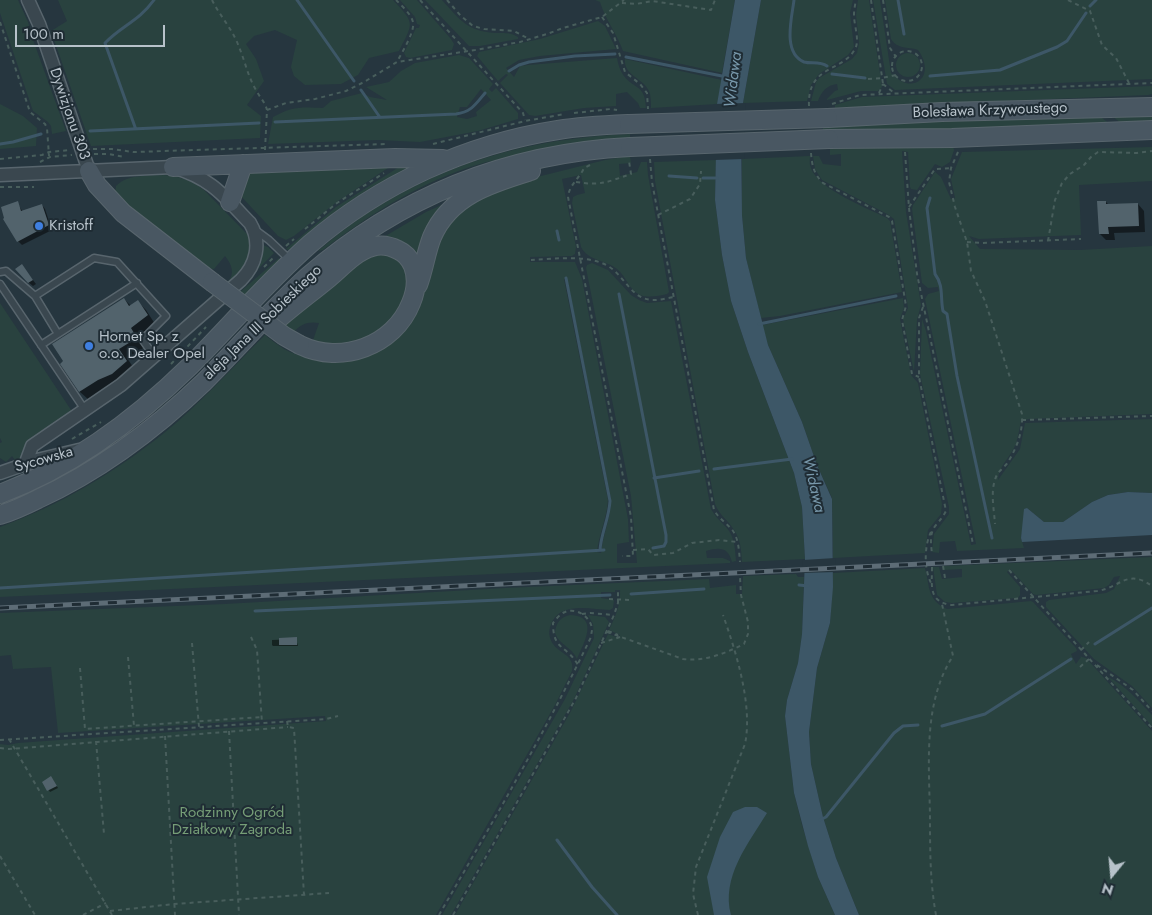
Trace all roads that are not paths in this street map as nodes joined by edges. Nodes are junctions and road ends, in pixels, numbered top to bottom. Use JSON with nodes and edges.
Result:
{"nodes":[{"id":1,"x":28,"y":0,"type":"edge"},
{"id":2,"x":1152,"y":106,"type":"edge"},
{"id":3,"x":1152,"y":130,"type":"edge"},
{"id":4,"x":629,"y":151,"type":"junction"},
{"id":5,"x":453,"y":158,"type":"junction"},
{"id":6,"x":243,"y":164,"type":"junction"},
{"id":7,"x":173,"y":167,"type":"junction"},
{"id":8,"x":117,"y":170,"type":"junction"},
{"id":9,"x":89,"y":171,"type":"junction"},
{"id":10,"x":0,"y":175,"type":"edge"},
{"id":11,"x":107,"y":196,"type":"junction"},
{"id":12,"x":230,"y":202,"type":"junction"},
{"id":13,"x":253,"y":229,"type":"junction"},
{"id":14,"x":292,"y":262,"type":"junction"},
{"id":15,"x":0,"y":272,"type":"edge"},
{"id":16,"x":137,"y":282,"type":"junction"},
{"id":17,"x":0,"y":284,"type":"edge"},
{"id":18,"x":415,"y":291,"type":"junction"},
{"id":19,"x":35,"y":296,"type":"junction"},
{"id":20,"x":58,"y":334,"type":"junction"},
{"id":21,"x":41,"y":344,"type":"junction"},
{"id":22,"x":154,"y":356,"type":"junction"},
{"id":23,"x":226,"y":359,"type":"junction"},
{"id":24,"x":85,"y":410,"type":"junction"},
{"id":25,"x":89,"y":448,"type":"junction"},
{"id":26,"x":26,"y":465,"type":"junction"},
{"id":27,"x":0,"y":474,"type":"edge"},
{"id":28,"x":0,"y":494,"type":"edge"},
{"id":29,"x":0,"y":515,"type":"edge"}],
"edges":[{"from":1,"to":9,"type":"street","name":"Dywizjonu 303"},
{"from":2,"to":5,"type":"main road","name":"Bolesława Krzywoustego","bridge":true},
{"from":3,"to":4,"type":"main road","name":"Bolesława Krzywoustego","bridge":true},
{"from":4,"to":18,"type":"main road"},
{"from":4,"to":23,"type":"main road","name":"aleja Jana III Sobieskiego"},
{"from":5,"to":6,"type":"main road"},
{"from":5,"to":14,"type":"main road","name":"aleja Jana III Sobieskiego"},
{"from":6,"to":7,"type":"main road"},
{"from":6,"to":12,"type":"main road"},
{"from":7,"to":8,"type":"street"},
{"from":7,"to":12,"type":"street"},
{"from":8,"to":9,"type":"street"},
{"from":8,"to":11,"type":"street"},
{"from":9,"to":10,"type":"street"},
{"from":9,"to":11,"type":"main road"},
{"from":11,"to":18,"type":"main road","bridge":true},
{"from":12,"to":13,"type":"street"},
{"from":13,"to":14,"type":"lane"},
{"from":13,"to":22,"type":"street"},
{"from":14,"to":25,"type":"main road","name":"aleja Jana III Sobieskiego"},
{"from":15,"to":19,"type":"lane"},
{"from":16,"to":19,"type":"lane"},
{"from":16,"to":20,"type":"lane"},
{"from":16,"to":22,"type":"lane"},
{"from":17,"to":21,"type":"lane"},
{"from":18,"to":23,"type":"main road"},
{"from":19,"to":20,"type":"lane"},
{"from":20,"to":21,"type":"lane"},
{"from":21,"to":24,"type":"lane"},
{"from":22,"to":24,"type":"street"},
{"from":23,"to":29,"type":"main road","name":"aleja Jana III Sobieskiego"},
{"from":24,"to":26,"type":"street"},
{"from":25,"to":26,"type":"street","name":"Sycowska"},
{"from":25,"to":28,"type":"main road","name":"aleja Jana III Sobieskiego"},
{"from":26,"to":27,"type":"street","name":"Sycowska"}]}
